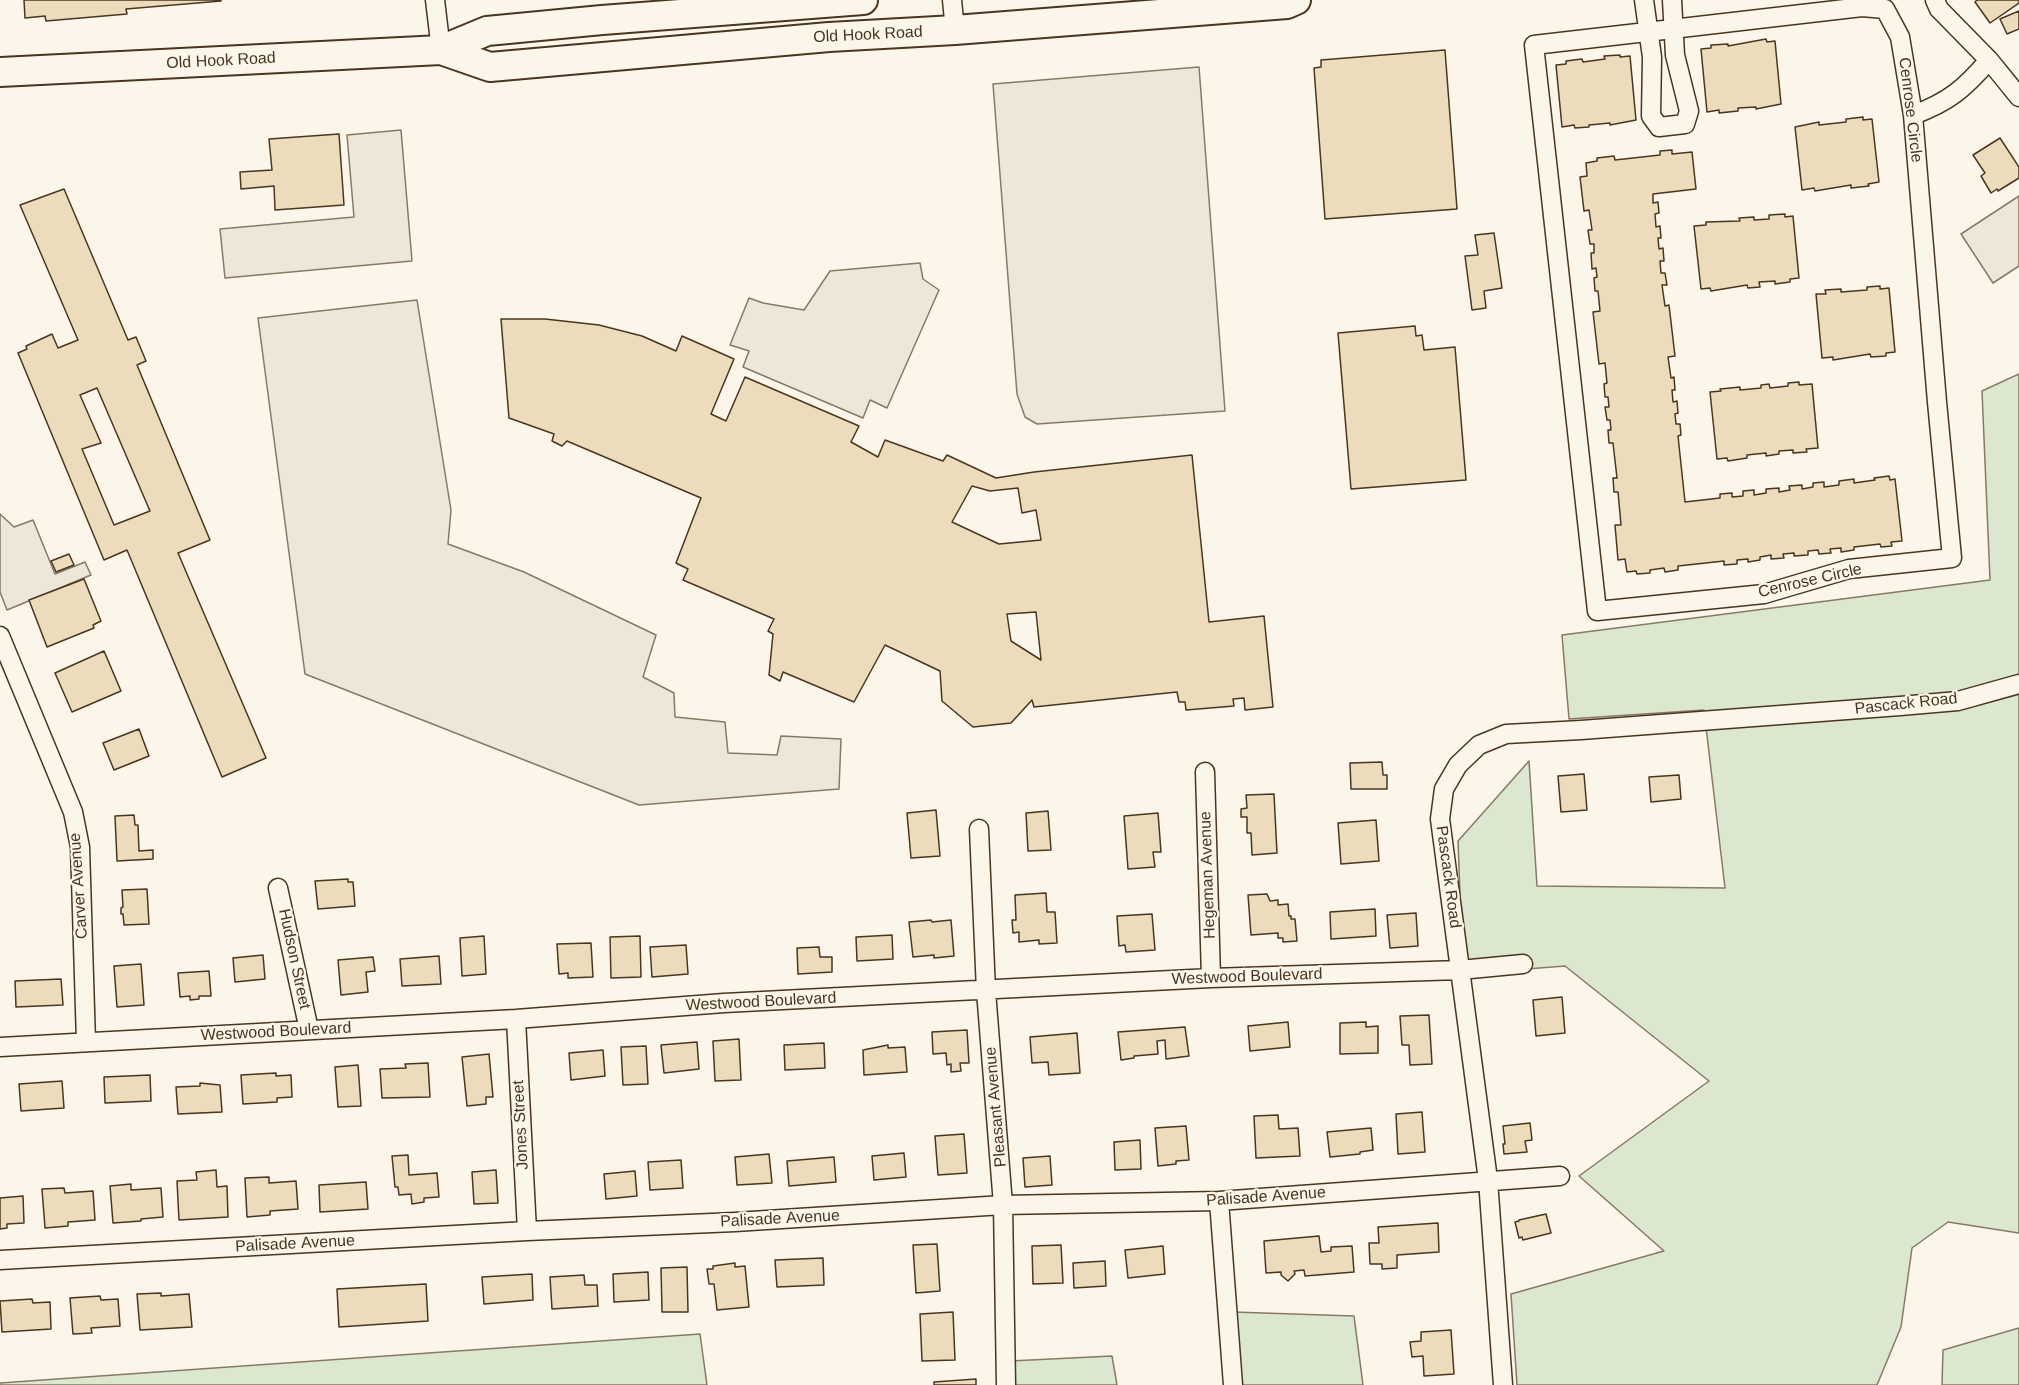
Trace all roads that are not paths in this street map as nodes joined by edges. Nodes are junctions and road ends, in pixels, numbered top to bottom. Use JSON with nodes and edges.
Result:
{"nodes":[{"id":1,"x":435,"y":0,"type":"edge"},
{"id":2,"x":863,"y":0,"type":"edge"},
{"id":3,"x":952,"y":0,"type":"edge"},
{"id":4,"x":1296,"y":0,"type":"edge"},
{"id":5,"x":1644,"y":0,"type":"edge"},
{"id":6,"x":1671,"y":0,"type":"edge"},
{"id":7,"x":1935,"y":0,"type":"edge"},
{"id":8,"x":1673,"y":29,"type":"junction"},
{"id":9,"x":955,"y":30,"type":"junction"},
{"id":10,"x":1648,"y":32,"type":"junction"},
{"id":11,"x":441,"y":50,"type":"junction"},
{"id":12,"x":1989,"y":60,"type":"junction"},
{"id":13,"x":0,"y":72,"type":"edge"},
{"id":14,"x":2019,"y":97,"type":"edge"},
{"id":15,"x":1913,"y":115,"type":"junction"},
{"id":16,"x":0,"y":637,"type":"edge"},
{"id":17,"x":2019,"y":684,"type":"edge"},
{"id":18,"x":1205,"y":772,"type":"dead end"},
{"id":19,"x":979,"y":829,"type":"dead end"},
{"id":20,"x":278,"y":888,"type":"dead end"},
{"id":21,"x":1523,"y":964,"type":"dead end"},
{"id":22,"x":1460,"y":970,"type":"junction"},
{"id":23,"x":1212,"y":978,"type":"junction"},
{"id":24,"x":986,"y":990,"type":"junction"},
{"id":25,"x":516,"y":1019,"type":"junction"},
{"id":26,"x":309,"y":1030,"type":"junction"},
{"id":27,"x":86,"y":1042,"type":"junction"},
{"id":28,"x":0,"y":1047,"type":"edge"},
{"id":29,"x":1560,"y":1176,"type":"dead end"},
{"id":30,"x":1488,"y":1180,"type":"junction"},
{"id":31,"x":1219,"y":1201,"type":"junction"},
{"id":32,"x":1003,"y":1205,"type":"junction"},
{"id":33,"x":527,"y":1231,"type":"junction"},
{"id":34,"x":0,"y":1260,"type":"edge"},
{"id":35,"x":1006,"y":1385,"type":"edge"},
{"id":36,"x":1233,"y":1385,"type":"edge"},
{"id":37,"x":1503,"y":1385,"type":"edge"}],
"edges":[{"from":1,"to":11,"type":"street"},
{"from":2,"to":11,"type":"main road","name":"Old Hook Road"},
{"from":3,"to":9,"type":"street"},
{"from":4,"to":9,"type":"main road","name":"Old Hook Road"},
{"from":5,"to":10,"type":"street"},
{"from":6,"to":8,"type":"street"},
{"from":7,"to":12,"type":"street"},
{"from":8,"to":10,"type":"street","name":"Cenrose Circle"},
{"from":8,"to":10,"type":"street"},
{"from":8,"to":15,"type":"street","name":"Cenrose Circle"},
{"from":9,"to":11,"type":"main road","name":"Old Hook Road"},
{"from":10,"to":15,"type":"street","name":"Cenrose Circle"},
{"from":11,"to":13,"type":"main road","name":"Old Hook Road"},
{"from":12,"to":14,"type":"street"},
{"from":12,"to":15,"type":"street"},
{"from":16,"to":27,"type":"street","name":"Carver Avenue"},
{"from":17,"to":22,"type":"street","name":"Pascack Road"},
{"from":18,"to":23,"type":"street","name":"Hegeman Avenue"},
{"from":19,"to":24,"type":"street","name":"Pleasant Avenue"},
{"from":20,"to":26,"type":"street","name":"Hudson Street"},
{"from":21,"to":22,"type":"street","name":"Westwood Boulevard"},
{"from":22,"to":23,"type":"street","name":"Westwood Boulevard"},
{"from":22,"to":30,"type":"street","name":"Pascack Road"},
{"from":23,"to":24,"type":"street","name":"Westwood Boulevard"},
{"from":24,"to":25,"type":"street","name":"Westwood Boulevard"},
{"from":24,"to":32,"type":"street","name":"Pleasant Avenue"},
{"from":25,"to":26,"type":"street","name":"Westwood Boulevard"},
{"from":25,"to":33,"type":"street","name":"Jones Street"},
{"from":26,"to":27,"type":"street","name":"Westwood Boulevard"},
{"from":27,"to":28,"type":"street","name":"Westwood Boulevard"},
{"from":29,"to":30,"type":"street","name":"Palisade Avenue"},
{"from":30,"to":31,"type":"street","name":"Palisade Avenue"},
{"from":30,"to":37,"type":"street","name":"Pascack Road"},
{"from":31,"to":32,"type":"street","name":"Palisade Avenue"},
{"from":31,"to":36,"type":"street"},
{"from":32,"to":33,"type":"street","name":"Palisade Avenue"},
{"from":32,"to":35,"type":"street","name":"Pleasant Avenue"},
{"from":33,"to":34,"type":"street","name":"Palisade Avenue"}]}
